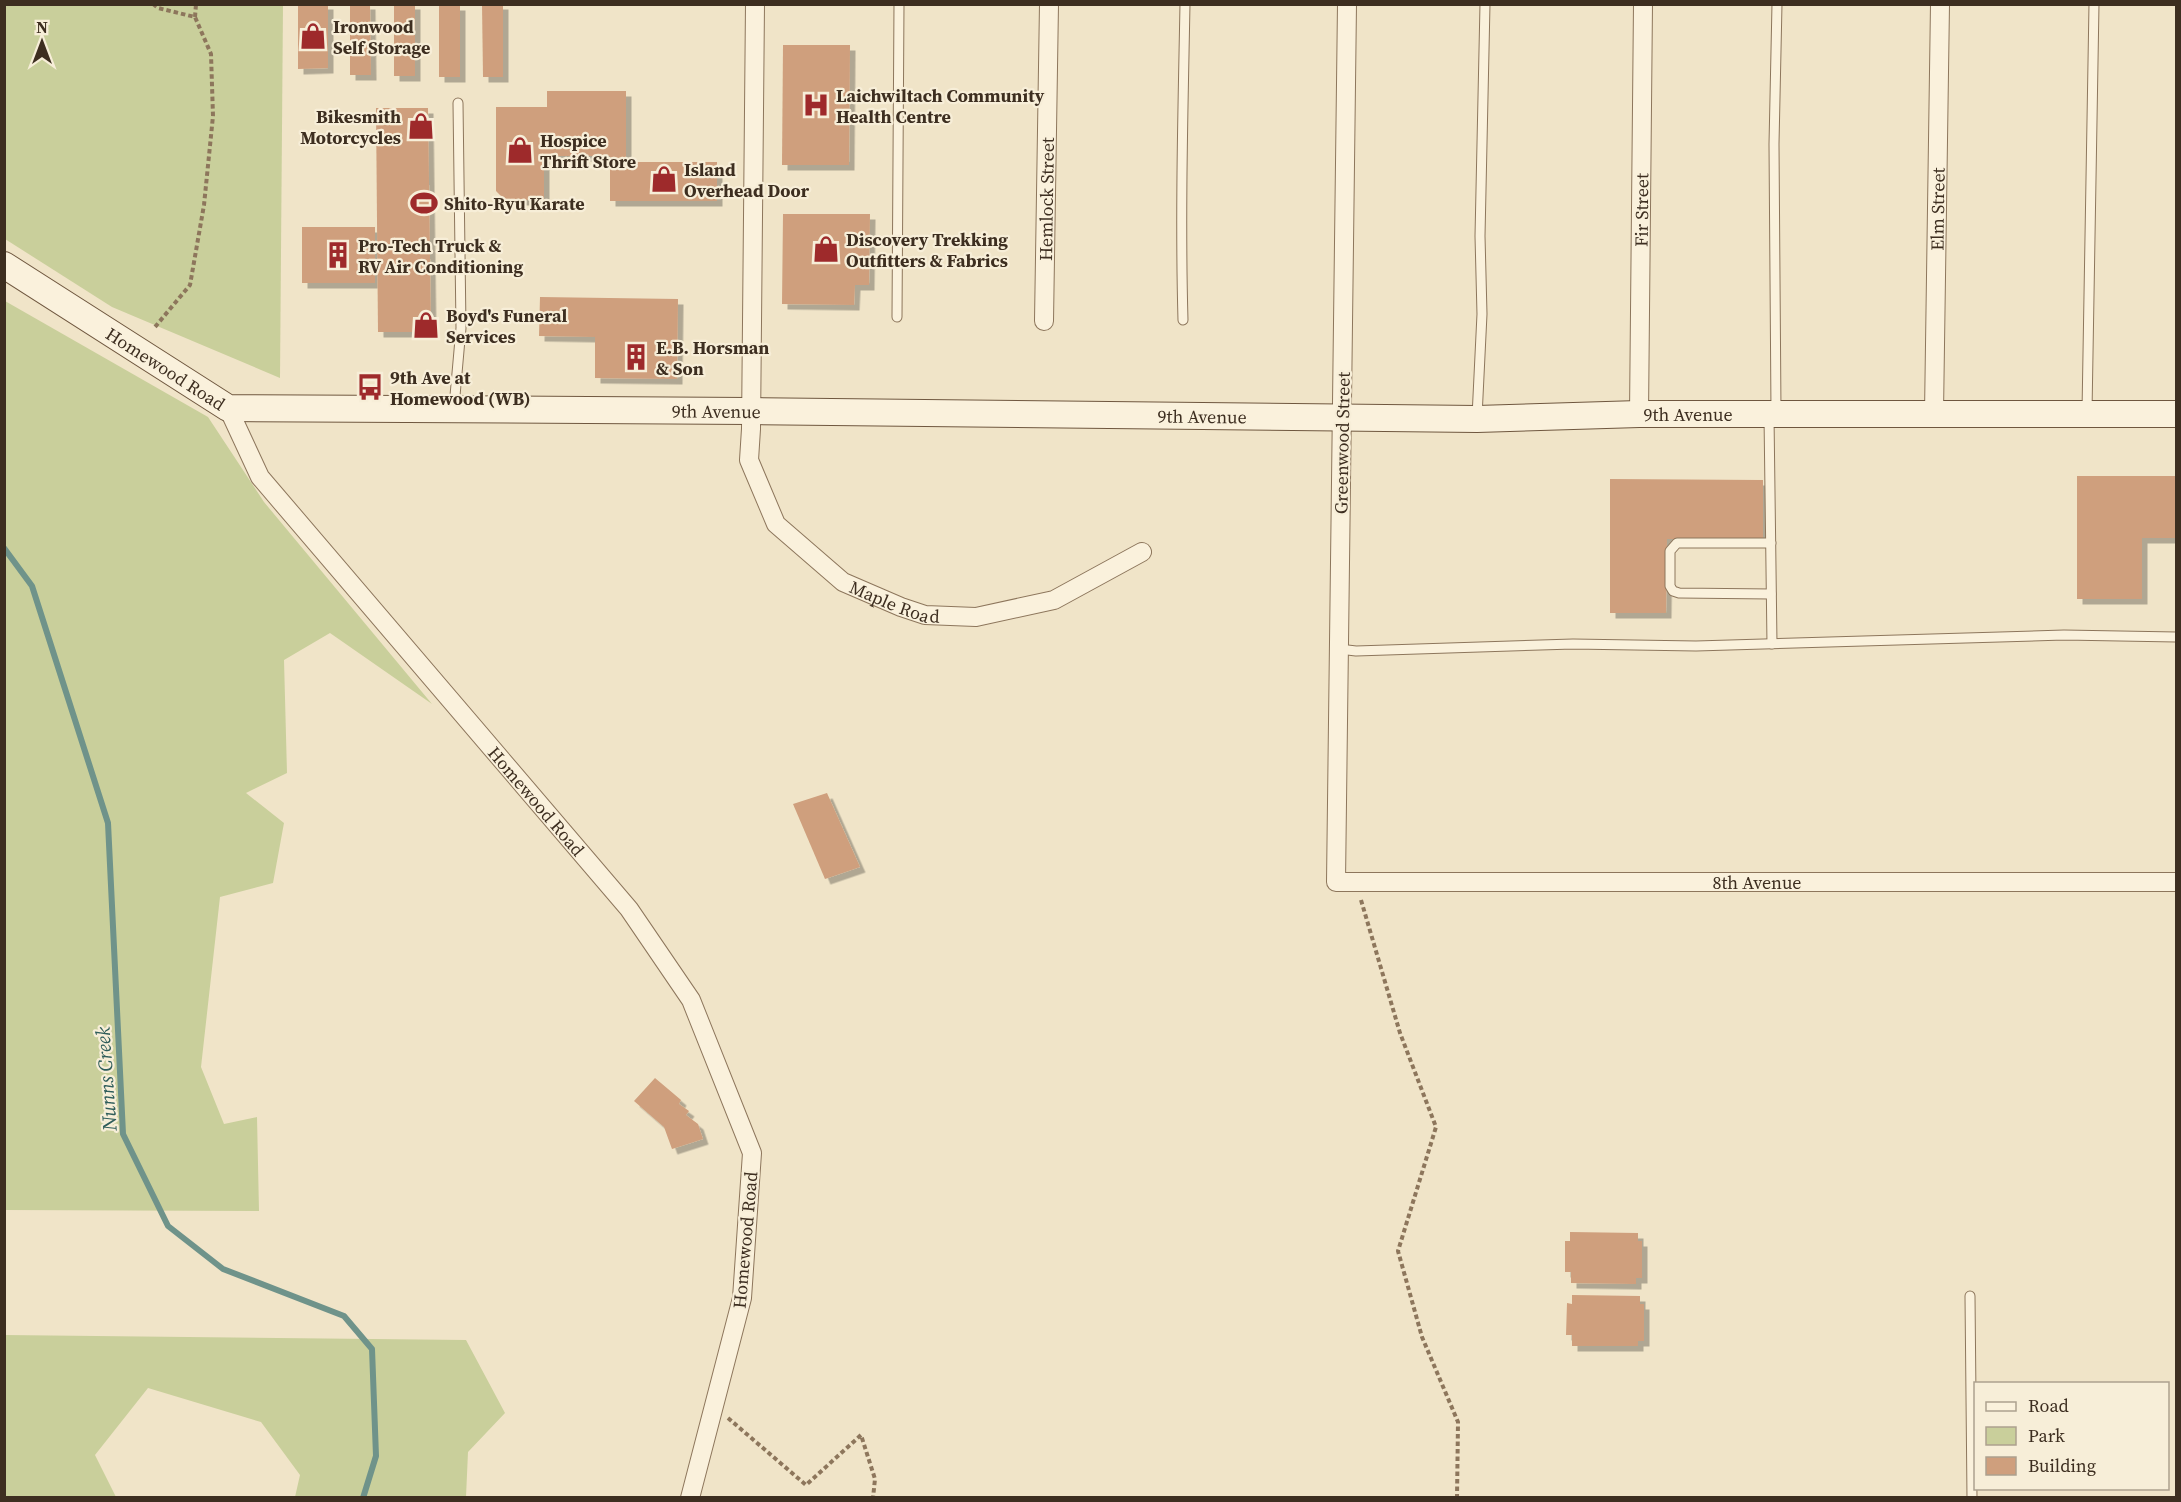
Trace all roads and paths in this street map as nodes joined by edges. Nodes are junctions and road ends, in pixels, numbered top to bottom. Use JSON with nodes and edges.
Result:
{"nodes":[{"id":1,"x":153,"y":4,"type":"edge"},
{"id":2,"x":196,"y":4,"type":"edge"},
{"id":3,"x":755,"y":4,"type":"edge"},
{"id":4,"x":899,"y":4,"type":"edge"},
{"id":5,"x":1049,"y":4,"type":"edge"},
{"id":6,"x":1185,"y":4,"type":"edge"},
{"id":7,"x":1347,"y":4,"type":"edge"},
{"id":8,"x":1485,"y":4,"type":"edge"},
{"id":9,"x":1643,"y":4,"type":"edge"},
{"id":10,"x":1777,"y":4,"type":"edge"},
{"id":11,"x":1940,"y":4,"type":"edge"},
{"id":12,"x":2094,"y":4,"type":"edge"},
{"id":13,"x":195,"y":17,"type":"junction"},
{"id":14,"x":458,"y":103,"type":"dead end"},
{"id":15,"x":4,"y":265,"type":"edge"},
{"id":16,"x":897,"y":317,"type":"dead end"},
{"id":17,"x":1183,"y":320,"type":"dead end"},
{"id":18,"x":1044,"y":321,"type":"dead end"},
{"id":19,"x":155,"y":327,"type":"dead end"},
{"id":20,"x":228,"y":408,"type":"junction"},
{"id":21,"x":454,"y":409,"type":"junction"},
{"id":22,"x":750,"y":411,"type":"junction"},
{"id":23,"x":1935,"y":413,"type":"junction"},
{"id":24,"x":1639,"y":414,"type":"junction"},
{"id":25,"x":1773,"y":414,"type":"junction"},
{"id":26,"x":2087,"y":414,"type":"junction"},
{"id":27,"x":2176,"y":414,"type":"edge"},
{"id":28,"x":1342,"y":419,"type":"junction"},
{"id":29,"x":1477,"y":419,"type":"junction"},
{"id":30,"x":1771,"y":543,"type":"junction"},
{"id":31,"x":1142,"y":552,"type":"dead end"},
{"id":32,"x":1771,"y":594,"type":"junction"},
{"id":33,"x":2176,"y":637,"type":"edge"},
{"id":34,"x":1772,"y":644,"type":"junction"},
{"id":35,"x":1339,"y":649,"type":"junction"},
{"id":36,"x":1336,"y":882,"type":"joint"},
{"id":37,"x":2176,"y":882,"type":"edge"},
{"id":38,"x":1356,"y":883,"type":"junction"},
{"id":39,"x":1970,"y":1296,"type":"dead end"},
{"id":40,"x":714,"y":1406,"type":"junction"},
{"id":41,"x":690,"y":1497,"type":"edge"},
{"id":42,"x":873,"y":1497,"type":"edge"},
{"id":43,"x":1456,"y":1497,"type":"edge"},
{"id":44,"x":1972,"y":1497,"type":"edge"}],
"edges":[{"from":1,"to":13,"type":"path"},
{"from":2,"to":13,"type":"path"},
{"from":3,"to":22,"type":"street","name":"Maple Road"},
{"from":4,"to":16,"type":"lane"},
{"from":5,"to":18,"type":"street","name":"Hemlock Street"},
{"from":6,"to":17,"type":"lane"},
{"from":7,"to":28,"type":"street","name":"Greenwood Street"},
{"from":8,"to":29,"type":"lane"},
{"from":9,"to":24,"type":"street","name":"Fir Street"},
{"from":10,"to":25,"type":"lane"},
{"from":11,"to":23,"type":"street","name":"Elm Street"},
{"from":12,"to":26,"type":"lane"},
{"from":13,"to":19,"type":"path"},
{"from":14,"to":21,"type":"lane"},
{"from":15,"to":20,"type":"main road","name":"Homewood Road"},
{"from":20,"to":21,"type":"main road","name":"9th Avenue"},
{"from":20,"to":40,"type":"street","name":"Homewood Road"},
{"from":21,"to":22,"type":"main road","name":"9th Avenue"},
{"from":22,"to":28,"type":"main road","name":"9th Avenue"},
{"from":22,"to":31,"type":"street","name":"Maple Road"},
{"from":23,"to":25,"type":"main road","name":"9th Avenue"},
{"from":23,"to":26,"type":"main road","name":"9th Avenue"},
{"from":24,"to":25,"type":"main road","name":"9th Avenue"},
{"from":24,"to":29,"type":"main road","name":"9th Avenue"},
{"from":25,"to":30,"type":"lane"},
{"from":26,"to":27,"type":"main road","name":"9th Avenue"},
{"from":28,"to":29,"type":"main road","name":"9th Avenue"},
{"from":28,"to":35,"type":"street","name":"Greenwood Street"},
{"from":30,"to":32,"type":"lane"},
{"from":30,"to":32,"type":"lane"},
{"from":32,"to":34,"type":"lane"},
{"from":33,"to":34,"type":"lane"},
{"from":34,"to":35,"type":"lane"},
{"from":35,"to":36,"type":"street","name":"Greenwood Street"},
{"from":36,"to":38,"type":"street","name":"8th Avenue"},
{"from":37,"to":38,"type":"street","name":"8th Avenue"},
{"from":38,"to":43,"type":"path"},
{"from":39,"to":44,"type":"lane"},
{"from":40,"to":41,"type":"street","name":"Homewood Road"},
{"from":40,"to":42,"type":"path"}]}
